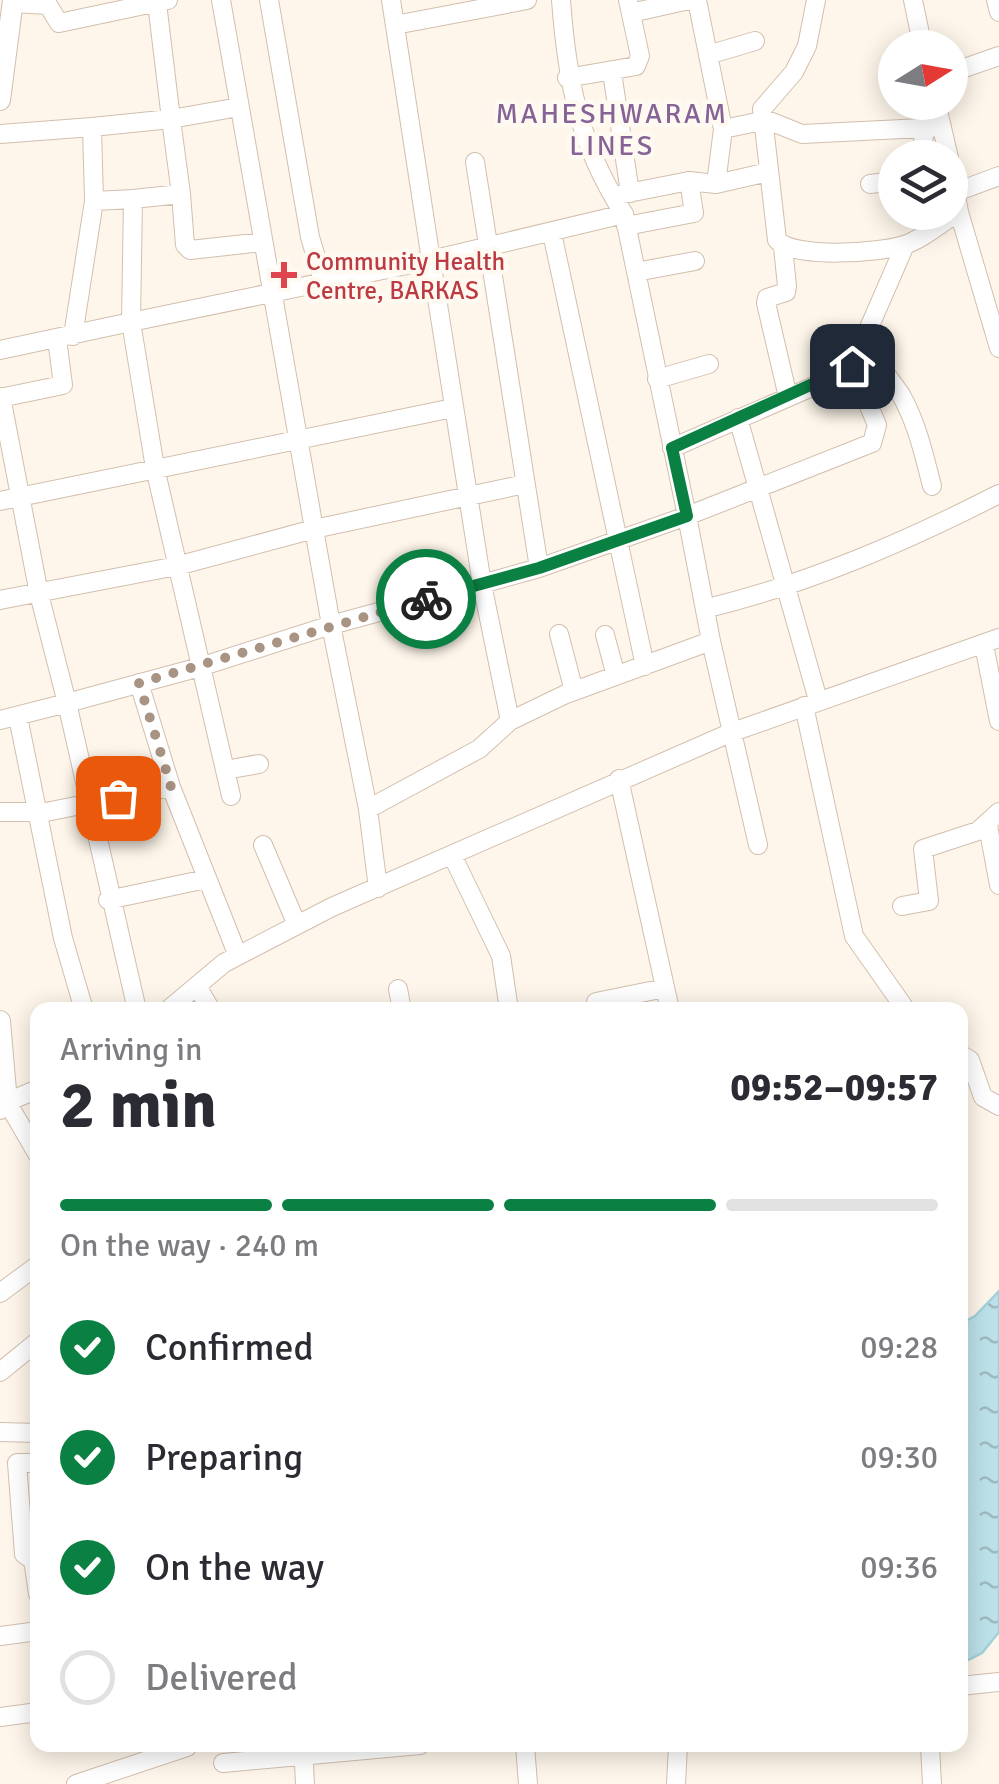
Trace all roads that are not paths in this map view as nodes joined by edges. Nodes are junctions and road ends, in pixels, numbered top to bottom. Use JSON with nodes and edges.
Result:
{"nodes":[{"id":1,"x":221,"y":0,"type":"edge"},
{"id":2,"x":269,"y":0,"type":"edge"},
{"id":3,"x":392,"y":0,"type":"edge"},
{"id":4,"x":527,"y":0,"type":"edge"},
{"id":5,"x":561,"y":0,"type":"edge"},
{"id":6,"x":689,"y":0,"type":"edge"},
{"id":7,"x":697,"y":0,"type":"edge"},
{"id":8,"x":816,"y":0,"type":"edge"},
{"id":9,"x":912,"y":0,"type":"edge"},
{"id":10,"x":996,"y":0,"type":"edge"},
{"id":11,"x":12,"y":2,"type":"edge"},
{"id":12,"x":153,"y":3,"type":"edge"},
{"id":13,"x":630,"y":6,"type":"edge"},
{"id":14,"x":999,"y":12,"type":"edge"},
{"id":15,"x":395,"y":25,"type":"junction"},
{"id":16,"x":920,"y":30,"type":"edge"},
{"id":17,"x":756,"y":40,"type":"dead end"},
{"id":18,"x":708,"y":54,"type":"junction"},
{"id":19,"x":999,"y":56,"type":"edge"},
{"id":20,"x":968,"y":67,"type":"edge"},
{"id":21,"x":612,"y":72,"type":"junction"},
{"id":22,"x":3,"y":77,"type":"edge"},
{"id":23,"x":567,"y":78,"type":"junction"},
{"id":24,"x":0,"y":100,"type":"edge"},
{"id":25,"x":238,"y":107,"type":"junction"},
{"id":26,"x":617,"y":108,"type":"junction"},
{"id":27,"x":575,"y":114,"type":"junction"},
{"id":28,"x":171,"y":119,"type":"junction"},
{"id":29,"x":762,"y":120,"type":"junction"},
{"id":30,"x":934,"y":120,"type":"edge"},
{"id":31,"x":92,"y":127,"type":"junction"},
{"id":32,"x":933,"y":128,"type":"junction"},
{"id":33,"x":724,"y":129,"type":"junction"},
{"id":34,"x":0,"y":134,"type":"edge"},
{"id":35,"x":928,"y":140,"type":"edge"},
{"id":36,"x":939,"y":140,"type":"edge"},
{"id":37,"x":474,"y":162,"type":"dead end"},
{"id":38,"x":768,"y":172,"type":"junction"},
{"id":39,"x":999,"y":176,"type":"edge"},
{"id":40,"x":689,"y":181,"type":"junction"},
{"id":41,"x":878,"y":183,"type":"edge"},
{"id":42,"x":716,"y":184,"type":"junction"},
{"id":43,"x":870,"y":184,"type":"dead end"},
{"id":44,"x":968,"y":188,"type":"edge"},
{"id":45,"x":181,"y":194,"type":"junction"},
{"id":46,"x":621,"y":195,"type":"junction"},
{"id":47,"x":134,"y":199,"type":"junction"},
{"id":48,"x":94,"y":201,"type":"junction"},
{"id":49,"x":625,"y":220,"type":"junction"},
{"id":50,"x":921,"y":230,"type":"edge"},
{"id":51,"x":966,"y":230,"type":"edge"},
{"id":52,"x":552,"y":232,"type":"junction"},
{"id":53,"x":263,"y":242,"type":"junction"},
{"id":54,"x":905,"y":245,"type":"junction"},
{"id":55,"x":489,"y":246,"type":"junction"},
{"id":56,"x":784,"y":247,"type":"junction"},
{"id":57,"x":431,"y":260,"type":"junction"},
{"id":58,"x":695,"y":261,"type":"dead end"},
{"id":59,"x":636,"y":272,"type":"junction"},
{"id":60,"x":324,"y":284,"type":"junction"},
{"id":61,"x":270,"y":295,"type":"junction"},
{"id":62,"x":992,"y":298,"type":"edge"},
{"id":63,"x":131,"y":322,"type":"junction"},
{"id":64,"x":866,"y":334,"type":"junction"},
{"id":65,"x":65,"y":338,"type":"junction"},
{"id":66,"x":999,"y":348,"type":"edge"},
{"id":67,"x":0,"y":350,"type":"edge"},
{"id":68,"x":709,"y":364,"type":"dead end"},
{"id":69,"x":852,"y":366,"type":"junction"},
{"id":70,"x":658,"y":379,"type":"junction"},
{"id":71,"x":788,"y":397,"type":"junction"},
{"id":72,"x":1,"y":398,"type":"edge"},
{"id":73,"x":453,"y":408,"type":"junction"},
{"id":74,"x":738,"y":418,"type":"junction"},
{"id":75,"x":298,"y":439,"type":"junction"},
{"id":76,"x":672,"y":448,"type":"junction"},
{"id":77,"x":155,"y":468,"type":"junction"},
{"id":78,"x":525,"y":484,"type":"junction"},
{"id":79,"x":756,"y":486,"type":"junction"},
{"id":80,"x":932,"y":486,"type":"dead end"},
{"id":81,"x":999,"y":494,"type":"edge"},
{"id":82,"x":9,"y":498,"type":"edge"},
{"id":83,"x":466,"y":500,"type":"junction"},
{"id":84,"x":687,"y":516,"type":"junction"},
{"id":85,"x":314,"y":529,"type":"junction"},
{"id":86,"x":615,"y":542,"type":"junction"},
{"id":87,"x":177,"y":566,"type":"junction"},
{"id":88,"x":539,"y":568,"type":"junction"},
{"id":89,"x":482,"y":584,"type":"junction"},
{"id":90,"x":784,"y":590,"type":"junction"},
{"id":91,"x":39,"y":594,"type":"junction"},
{"id":92,"x":0,"y":600,"type":"edge"},
{"id":93,"x":708,"y":608,"type":"junction"},
{"id":94,"x":331,"y":625,"type":"junction"},
{"id":95,"x":559,"y":634,"type":"dead end"},
{"id":96,"x":605,"y":635,"type":"dead end"},
{"id":97,"x":711,"y":641,"type":"junction"},
{"id":98,"x":992,"y":642,"type":"edge"},
{"id":99,"x":645,"y":666,"type":"junction"},
{"id":100,"x":200,"y":667,"type":"junction"},
{"id":101,"x":616,"y":676,"type":"junction"},
{"id":102,"x":139,"y":683,"type":"junction"},
{"id":103,"x":574,"y":691,"type":"junction"},
{"id":104,"x":67,"y":703,"type":"junction"},
{"id":105,"x":811,"y":703,"type":"junction"},
{"id":106,"x":9,"y":719,"type":"edge"},
{"id":107,"x":999,"y":720,"type":"edge"},
{"id":108,"x":510,"y":721,"type":"junction"},
{"id":109,"x":730,"y":732,"type":"junction"},
{"id":110,"x":259,"y":764,"type":"dead end"},
{"id":111,"x":225,"y":770,"type":"junction"},
{"id":112,"x":620,"y":779,"type":"junction"},
{"id":113,"x":171,"y":786,"type":"junction"},
{"id":114,"x":231,"y":796,"type":"dead end"},
{"id":115,"x":92,"y":803,"type":"junction"},
{"id":116,"x":36,"y":809,"type":"junction"},
{"id":117,"x":368,"y":809,"type":"junction"},
{"id":118,"x":0,"y":812,"type":"edge"},
{"id":119,"x":994,"y":819,"type":"edge"},
{"id":120,"x":758,"y":845,"type":"dead end"},
{"id":121,"x":263,"y":846,"type":"dead end"},
{"id":122,"x":452,"y":855,"type":"junction"},
{"id":123,"x":206,"y":879,"type":"junction"},
{"id":124,"x":999,"y":885,"type":"edge"},
{"id":125,"x":378,"y":888,"type":"junction"},
{"id":126,"x":108,"y":900,"type":"junction"},
{"id":127,"x":902,"y":906,"type":"dead end"},
{"id":128,"x":297,"y":925,"type":"junction"},
{"id":129,"x":238,"y":956,"type":"junction"},
{"id":130,"x":197,"y":986,"type":"junction"},
{"id":131,"x":665,"y":988,"type":"junction"},
{"id":132,"x":398,"y":990,"type":"dead end"},
{"id":133,"x":82,"y":1002,"type":"edge"},
{"id":134,"x":135,"y":1002,"type":"edge"},
{"id":135,"x":178,"y":1002,"type":"edge"},
{"id":136,"x":206,"y":1002,"type":"edge"},
{"id":137,"x":400,"y":1002,"type":"edge"},
{"id":138,"x":509,"y":1002,"type":"edge"},
{"id":139,"x":596,"y":1002,"type":"dead end"},
{"id":140,"x":668,"y":1002,"type":"edge"},
{"id":141,"x":900,"y":1002,"type":"edge"},
{"id":142,"x":0,"y":1021,"type":"edge"},
{"id":143,"x":2,"y":1054,"type":"edge"},
{"id":144,"x":968,"y":1059,"type":"edge"},
{"id":145,"x":30,"y":1092,"type":"edge"},
{"id":146,"x":4,"y":1105,"type":"edge"},
{"id":147,"x":999,"y":1106,"type":"edge"},
{"id":148,"x":30,"y":1143,"type":"edge"},
{"id":149,"x":30,"y":1271,"type":"edge"},
{"id":150,"x":0,"y":1293,"type":"edge"},
{"id":151,"x":30,"y":1348,"type":"edge"},
{"id":152,"x":0,"y":1372,"type":"edge"},
{"id":153,"x":0,"y":1432,"type":"edge"},
{"id":154,"x":30,"y":1433,"type":"edge"},
{"id":155,"x":30,"y":1463,"type":"edge"},
{"id":156,"x":30,"y":1553,"type":"edge"},
{"id":157,"x":30,"y":1632,"type":"edge"},
{"id":158,"x":0,"y":1636,"type":"edge"},
{"id":159,"x":999,"y":1682,"type":"edge"},
{"id":160,"x":968,"y":1685,"type":"edge"},
{"id":161,"x":30,"y":1713,"type":"edge"},
{"id":162,"x":0,"y":1717,"type":"edge"},
{"id":163,"x":172,"y":1752,"type":"edge"},
{"id":164,"x":291,"y":1752,"type":"edge"},
{"id":165,"x":303,"y":1752,"type":"edge"},
{"id":166,"x":526,"y":1752,"type":"edge"},
{"id":167,"x":678,"y":1752,"type":"edge"},
{"id":168,"x":930,"y":1752,"type":"edge"},
{"id":169,"x":223,"y":1763,"type":"dead end"},
{"id":170,"x":76,"y":1784,"type":"edge"},
{"id":171,"x":305,"y":1784,"type":"edge"},
{"id":172,"x":528,"y":1784,"type":"edge"},
{"id":173,"x":676,"y":1784,"type":"edge"},
{"id":174,"x":932,"y":1784,"type":"edge"}],
"edges":[{"from":1,"to":25,"type":"street"},
{"from":2,"to":60,"type":"street"},
{"from":3,"to":15,"type":"street"},
{"from":4,"to":15,"type":"street"},
{"from":5,"to":23,"type":"street"},
{"from":6,"to":13,"type":"street"},
{"from":7,"to":18,"type":"street"},
{"from":8,"to":29,"type":"street"},
{"from":9,"to":16,"type":"street"},
{"from":10,"to":14,"type":"street"},
{"from":11,"to":12,"type":"street"},
{"from":11,"to":22,"type":"street"},
{"from":12,"to":28,"type":"street"},
{"from":13,"to":21,"type":"street"},
{"from":15,"to":57,"type":"street"},
{"from":17,"to":18,"type":"street"},
{"from":18,"to":33,"type":"street"},
{"from":19,"to":20,"type":"street"},
{"from":21,"to":23,"type":"street"},
{"from":21,"to":26,"type":"street"},
{"from":22,"to":24,"type":"street"},
{"from":23,"to":27,"type":"street"},
{"from":25,"to":28,"type":"street"},
{"from":25,"to":53,"type":"street"},
{"from":26,"to":27,"type":"street"},
{"from":26,"to":46,"type":"street"},
{"from":27,"to":46,"type":"street"},
{"from":28,"to":31,"type":"street"},
{"from":28,"to":45,"type":"street"},
{"from":29,"to":32,"type":"street"},
{"from":29,"to":33,"type":"street"},
{"from":29,"to":38,"type":"street"},
{"from":30,"to":32,"type":"street"},
{"from":31,"to":34,"type":"street"},
{"from":31,"to":48,"type":"street"},
{"from":32,"to":35,"type":"street"},
{"from":32,"to":36,"type":"street"},
{"from":33,"to":42,"type":"street"},
{"from":37,"to":55,"type":"street"},
{"from":38,"to":42,"type":"street"},
{"from":38,"to":56,"type":"street"},
{"from":39,"to":44,"type":"street"},
{"from":40,"to":42,"type":"street"},
{"from":40,"to":46,"type":"street"},
{"from":40,"to":49,"type":"street"},
{"from":41,"to":43,"type":"street"},
{"from":45,"to":47,"type":"street"},
{"from":45,"to":53,"type":"street"},
{"from":46,"to":49,"type":"street"},
{"from":47,"to":48,"type":"street"},
{"from":47,"to":63,"type":"street"},
{"from":48,"to":65,"type":"street"},
{"from":49,"to":52,"type":"street"},
{"from":49,"to":59,"type":"street"},
{"from":50,"to":54,"type":"street"},
{"from":51,"to":62,"type":"street"},
{"from":52,"to":55,"type":"street"},
{"from":52,"to":86,"type":"street"},
{"from":53,"to":61,"type":"street"},
{"from":54,"to":56,"type":"street"},
{"from":54,"to":64,"type":"street"},
{"from":55,"to":57,"type":"street"},
{"from":55,"to":78,"type":"street"},
{"from":56,"to":71,"type":"street"},
{"from":57,"to":60,"type":"street"},
{"from":57,"to":73,"type":"street"},
{"from":58,"to":59,"type":"street"},
{"from":59,"to":70,"type":"street"},
{"from":60,"to":61,"type":"street"},
{"from":61,"to":63,"type":"street"},
{"from":61,"to":75,"type":"street"},
{"from":62,"to":66,"type":"street"},
{"from":63,"to":65,"type":"street"},
{"from":63,"to":77,"type":"street"},
{"from":64,"to":69,"type":"street"},
{"from":64,"to":80,"type":"street"},
{"from":65,"to":67,"type":"street"},
{"from":65,"to":72,"type":"street"},
{"from":68,"to":70,"type":"street"},
{"from":69,"to":71,"type":"street"},
{"from":69,"to":79,"type":"street"},
{"from":70,"to":76,"type":"street"},
{"from":71,"to":74,"type":"street"},
{"from":72,"to":82,"type":"street"},
{"from":73,"to":75,"type":"street"},
{"from":73,"to":83,"type":"street"},
{"from":74,"to":76,"type":"street"},
{"from":74,"to":79,"type":"street"},
{"from":75,"to":77,"type":"street"},
{"from":75,"to":85,"type":"street"},
{"from":76,"to":84,"type":"street"},
{"from":77,"to":82,"type":"street"},
{"from":77,"to":87,"type":"street"},
{"from":78,"to":83,"type":"street"},
{"from":78,"to":88,"type":"street"},
{"from":79,"to":84,"type":"street"},
{"from":79,"to":90,"type":"street"},
{"from":81,"to":90,"type":"street"},
{"from":82,"to":91,"type":"street"},
{"from":83,"to":85,"type":"street"},
{"from":83,"to":89,"type":"street"},
{"from":84,"to":86,"type":"street"},
{"from":84,"to":93,"type":"street"},
{"from":85,"to":87,"type":"street"},
{"from":85,"to":94,"type":"street"},
{"from":86,"to":88,"type":"street"},
{"from":86,"to":99,"type":"street"},
{"from":87,"to":91,"type":"street"},
{"from":87,"to":100,"type":"street"},
{"from":88,"to":89,"type":"street"},
{"from":89,"to":94,"type":"street"},
{"from":89,"to":108,"type":"street"},
{"from":90,"to":93,"type":"street"},
{"from":90,"to":105,"type":"street"},
{"from":91,"to":92,"type":"street"},
{"from":91,"to":104,"type":"street"},
{"from":93,"to":97,"type":"street"},
{"from":94,"to":100,"type":"street"},
{"from":94,"to":117,"type":"street"},
{"from":95,"to":103,"type":"street"},
{"from":96,"to":101,"type":"street"},
{"from":97,"to":99,"type":"street"},
{"from":97,"to":109,"type":"street"},
{"from":98,"to":105,"type":"street"},
{"from":98,"to":107,"type":"street"},
{"from":99,"to":101,"type":"street"},
{"from":100,"to":102,"type":"street"},
{"from":100,"to":111,"type":"street"},
{"from":101,"to":103,"type":"street"},
{"from":102,"to":104,"type":"street"},
{"from":102,"to":113,"type":"street"},
{"from":103,"to":108,"type":"street"},
{"from":104,"to":106,"type":"street"},
{"from":104,"to":115,"type":"street"},
{"from":105,"to":109,"type":"street"},
{"from":105,"to":141,"type":"street"},
{"from":106,"to":116,"type":"street"},
{"from":108,"to":117,"type":"street"},
{"from":109,"to":112,"type":"street"},
{"from":109,"to":120,"type":"street"},
{"from":110,"to":111,"type":"street"},
{"from":111,"to":114,"type":"street"},
{"from":112,"to":122,"type":"street"},
{"from":112,"to":131,"type":"street"},
{"from":113,"to":115,"type":"street"},
{"from":113,"to":123,"type":"street"},
{"from":115,"to":116,"type":"street"},
{"from":115,"to":126,"type":"street"},
{"from":116,"to":118,"type":"street"},
{"from":116,"to":133,"type":"street"},
{"from":117,"to":125,"type":"street"},
{"from":119,"to":124,"type":"street"},
{"from":119,"to":127,"type":"street"},
{"from":121,"to":128,"type":"street"},
{"from":122,"to":125,"type":"street"},
{"from":122,"to":138,"type":"street"},
{"from":123,"to":126,"type":"street"},
{"from":123,"to":129,"type":"street"},
{"from":125,"to":128,"type":"street"},
{"from":126,"to":134,"type":"street"},
{"from":128,"to":129,"type":"street"},
{"from":129,"to":130,"type":"street"},
{"from":130,"to":135,"type":"street"},
{"from":130,"to":136,"type":"street"},
{"from":131,"to":139,"type":"street"},
{"from":131,"to":140,"type":"street"},
{"from":132,"to":137,"type":"street"},
{"from":142,"to":143,"type":"street"},
{"from":143,"to":146,"type":"street"},
{"from":144,"to":147,"type":"street"},
{"from":145,"to":146,"type":"street"},
{"from":146,"to":148,"type":"street"},
{"from":149,"to":150,"type":"street"},
{"from":151,"to":152,"type":"street"},
{"from":153,"to":154,"type":"street"},
{"from":155,"to":156,"type":"street"},
{"from":157,"to":158,"type":"street"},
{"from":159,"to":160,"type":"street"},
{"from":161,"to":162,"type":"street"},
{"from":163,"to":170,"type":"street"},
{"from":164,"to":169,"type":"street"},
{"from":165,"to":171,"type":"street"},
{"from":166,"to":172,"type":"street"},
{"from":167,"to":173,"type":"street"},
{"from":168,"to":174,"type":"street"}]}
